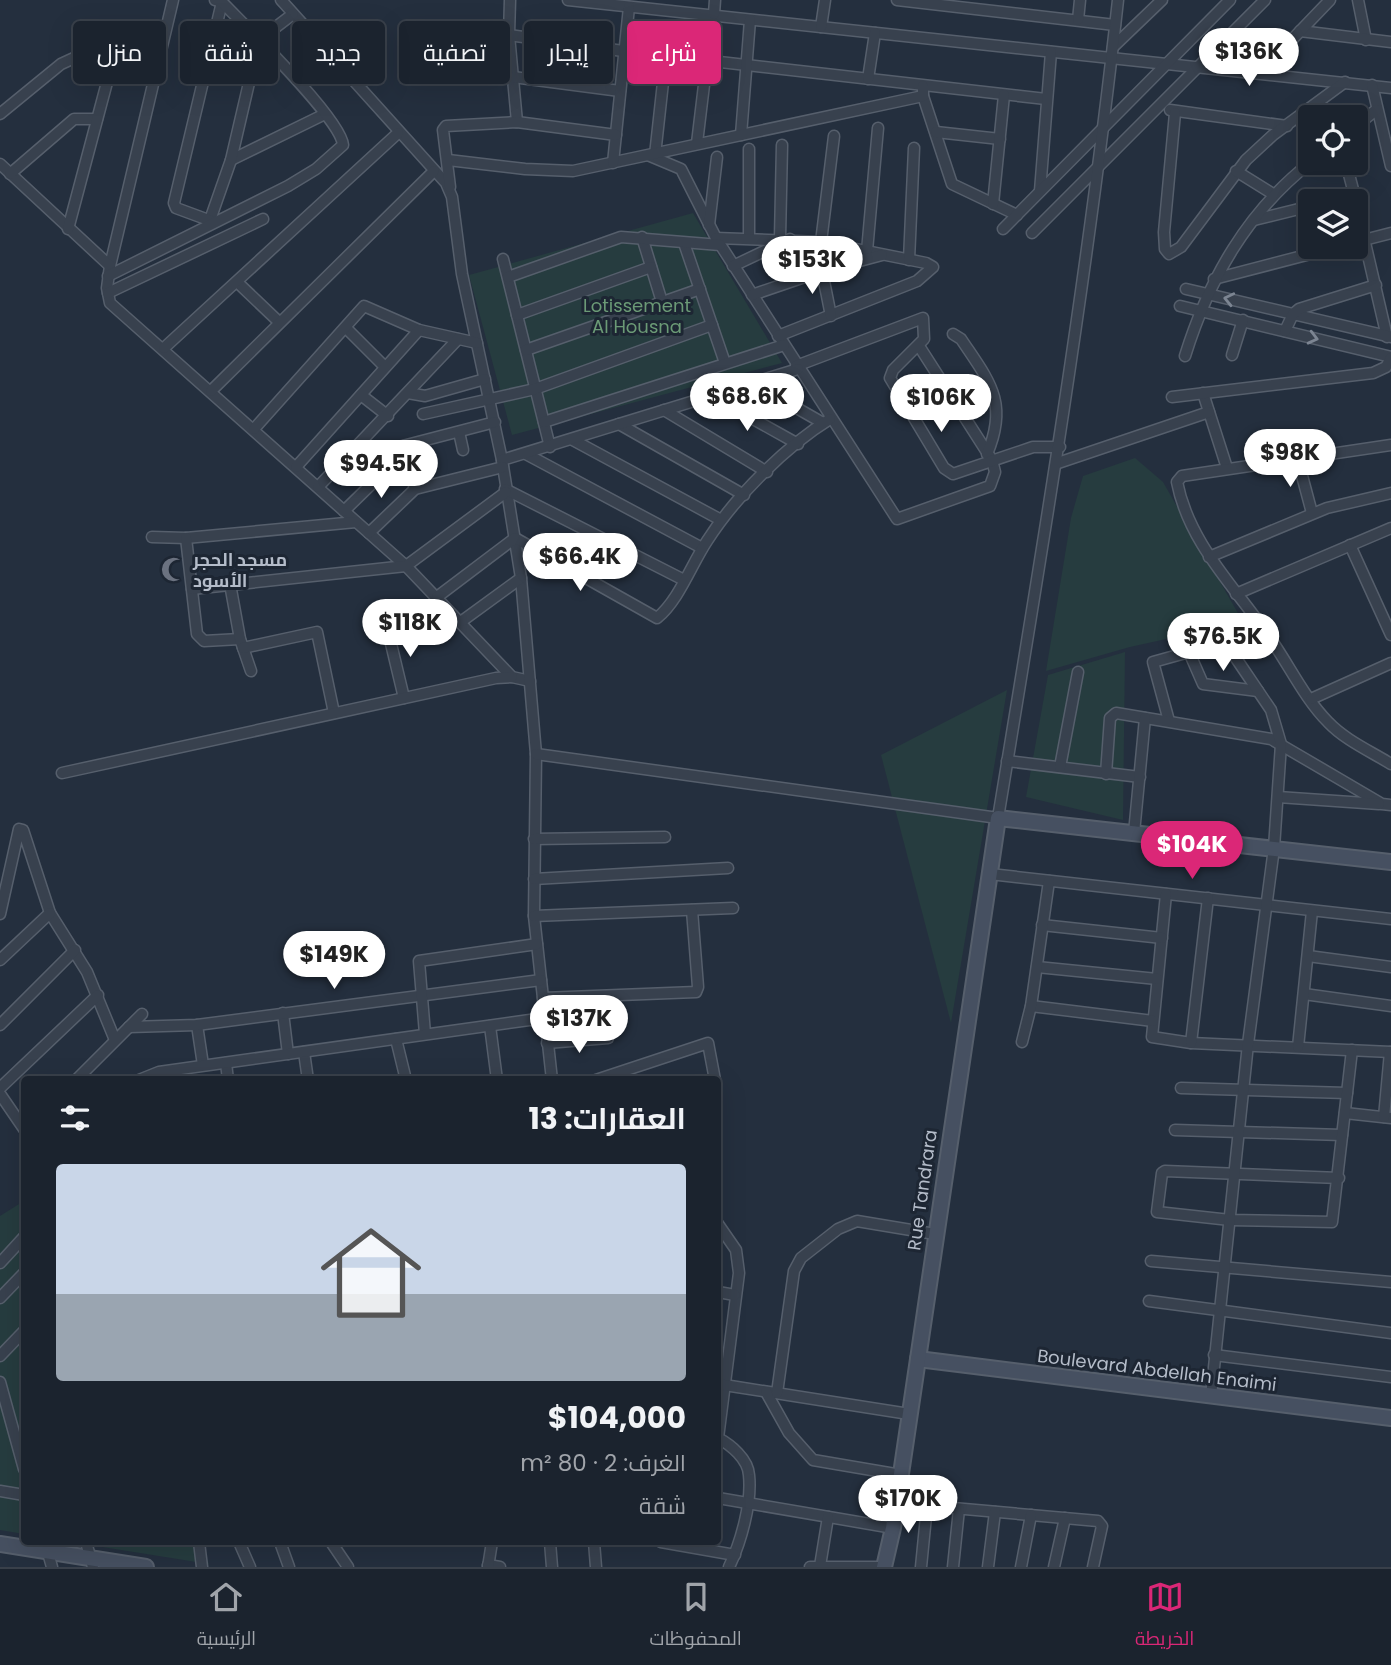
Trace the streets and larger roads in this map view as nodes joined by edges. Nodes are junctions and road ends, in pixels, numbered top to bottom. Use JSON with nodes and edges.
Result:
{"nodes":[{"id":1,"x":173,"y":0,"type":"edge"},
{"id":2,"x":281,"y":0,"type":"edge"},
{"id":3,"x":510,"y":0,"type":"edge"},
{"id":4,"x":568,"y":0,"type":"edge"},
{"id":5,"x":715,"y":0,"type":"edge"},
{"id":6,"x":825,"y":0,"type":"edge"},
{"id":7,"x":897,"y":0,"type":"edge"},
{"id":8,"x":1080,"y":0,"type":"edge"},
{"id":9,"x":1118,"y":0,"type":"edge"},
{"id":10,"x":1161,"y":0,"type":"edge"},
{"id":11,"x":1230,"y":0,"type":"edge"},
{"id":12,"x":1265,"y":0,"type":"edge"},
{"id":13,"x":1358,"y":0,"type":"edge"},
{"id":14,"x":219,"y":1,"type":"edge"},
{"id":15,"x":1324,"y":2,"type":"edge"},
{"id":16,"x":629,"y":7,"type":"junction"},
{"id":17,"x":293,"y":14,"type":"junction"},
{"id":18,"x":714,"y":14,"type":"junction"},
{"id":19,"x":751,"y":20,"type":"junction"},
{"id":20,"x":1078,"y":20,"type":"junction"},
{"id":21,"x":240,"y":21,"type":"edge"},
{"id":22,"x":509,"y":21,"type":"edge"},
{"id":23,"x":278,"y":25,"type":"edge"},
{"id":24,"x":166,"y":26,"type":"edge"},
{"id":25,"x":1115,"y":26,"type":"junction"},
{"id":26,"x":821,"y":27,"type":"junction"},
{"id":27,"x":1300,"y":31,"type":"junction"},
{"id":28,"x":875,"y":33,"type":"junction"},
{"id":29,"x":510,"y":35,"type":"edge"},
{"id":30,"x":1366,"y":40,"type":"junction"},
{"id":31,"x":1391,"y":42,"type":"edge"},
{"id":32,"x":510,"y":46,"type":"edge"},
{"id":33,"x":623,"y":51,"type":"junction"},
{"id":34,"x":627,"y":51,"type":"edge"},
{"id":35,"x":1051,"y":52,"type":"junction"},
{"id":36,"x":1112,"y":52,"type":"junction"},
{"id":37,"x":73,"y":58,"type":"edge"},
{"id":38,"x":278,"y":61,"type":"edge"},
{"id":39,"x":721,"y":61,"type":"edge"},
{"id":40,"x":746,"y":63,"type":"junction"},
{"id":41,"x":1165,"y":65,"type":"junction"},
{"id":42,"x":1197,"y":68,"type":"junction"},
{"id":43,"x":1260,"y":74,"type":"junction"},
{"id":44,"x":513,"y":77,"type":"junction"},
{"id":45,"x":868,"y":79,"type":"junction"},
{"id":46,"x":1345,"y":82,"type":"junction"},
{"id":47,"x":106,"y":84,"type":"edge"},
{"id":48,"x":151,"y":84,"type":"edge"},
{"id":49,"x":249,"y":84,"type":"edge"},
{"id":50,"x":662,"y":84,"type":"edge"},
{"id":51,"x":703,"y":84,"type":"edge"},
{"id":52,"x":1372,"y":85,"type":"junction"},
{"id":53,"x":1391,"y":88,"type":"edge"},
{"id":54,"x":620,"y":91,"type":"junction"},
{"id":55,"x":923,"y":91,"type":"junction"},
{"id":56,"x":1004,"y":95,"type":"junction"},
{"id":57,"x":1046,"y":99,"type":"junction"},
{"id":58,"x":1160,"y":106,"type":"junction"},
{"id":59,"x":1376,"y":110,"type":"junction"},
{"id":60,"x":1175,"y":113,"type":"junction"},
{"id":61,"x":0,"y":114,"type":"edge"},
{"id":62,"x":325,"y":114,"type":"junction"},
{"id":63,"x":1368,"y":116,"type":"edge"},
{"id":64,"x":97,"y":119,"type":"junction"},
{"id":65,"x":517,"y":122,"type":"junction"},
{"id":66,"x":1287,"y":126,"type":"junction"},
{"id":67,"x":1104,"y":127,"type":"junction"},
{"id":68,"x":878,"y":128,"type":"dead end"},
{"id":69,"x":936,"y":132,"type":"junction"},
{"id":70,"x":398,"y":133,"type":"junction"},
{"id":71,"x":615,"y":135,"type":"junction"},
{"id":72,"x":741,"y":135,"type":"junction"},
{"id":73,"x":834,"y":136,"type":"dead end"},
{"id":74,"x":1000,"y":139,"type":"junction"},
{"id":75,"x":697,"y":143,"type":"junction"},
{"id":76,"x":782,"y":145,"type":"dead end"},
{"id":77,"x":914,"y":148,"type":"dead end"},
{"id":78,"x":749,"y":149,"type":"dead end"},
{"id":79,"x":652,"y":155,"type":"junction"},
{"id":80,"x":717,"y":157,"type":"dead end"},
{"id":81,"x":231,"y":160,"type":"junction"},
{"id":82,"x":448,"y":160,"type":"junction"},
{"id":83,"x":613,"y":163,"type":"junction"},
{"id":84,"x":0,"y":164,"type":"edge"},
{"id":85,"x":1099,"y":165,"type":"junction"},
{"id":86,"x":1391,"y":166,"type":"edge"},
{"id":87,"x":434,"y":171,"type":"junction"},
{"id":88,"x":1236,"y":171,"type":"junction"},
{"id":89,"x":1298,"y":173,"type":"edge"},
{"id":90,"x":10,"y":174,"type":"junction"},
{"id":91,"x":1040,"y":191,"type":"junction"},
{"id":92,"x":450,"y":192,"type":"junction"},
{"id":93,"x":1273,"y":194,"type":"junction"},
{"id":94,"x":993,"y":204,"type":"junction"},
{"id":95,"x":1298,"y":209,"type":"edge"},
{"id":96,"x":1017,"y":215,"type":"junction"},
{"id":97,"x":263,"y":219,"type":"dead end"},
{"id":98,"x":1254,"y":220,"type":"junction"},
{"id":99,"x":212,"y":221,"type":"junction"},
{"id":100,"x":709,"y":226,"type":"junction"},
{"id":101,"x":68,"y":229,"type":"junction"},
{"id":102,"x":1003,"y":229,"type":"dead end"},
{"id":103,"x":1032,"y":233,"type":"dead end"},
{"id":104,"x":1391,"y":233,"type":"edge"},
{"id":105,"x":642,"y":237,"type":"junction"},
{"id":106,"x":749,"y":238,"type":"junction"},
{"id":107,"x":785,"y":239,"type":"junction"},
{"id":108,"x":1368,"y":239,"type":"edge"},
{"id":109,"x":718,"y":241,"type":"junction"},
{"id":110,"x":821,"y":242,"type":"junction"},
{"id":111,"x":684,"y":243,"type":"junction"},
{"id":112,"x":867,"y":251,"type":"junction"},
{"id":113,"x":883,"y":255,"type":"junction"},
{"id":114,"x":1298,"y":257,"type":"edge"},
{"id":115,"x":503,"y":259,"type":"dead end"},
{"id":116,"x":1367,"y":259,"type":"edge"},
{"id":117,"x":909,"y":260,"type":"junction"},
{"id":118,"x":733,"y":266,"type":"junction"},
{"id":119,"x":651,"y":267,"type":"junction"},
{"id":120,"x":109,"y":271,"type":"junction"},
{"id":121,"x":822,"y":271,"type":"junction"},
{"id":122,"x":508,"y":277,"type":"junction"},
{"id":123,"x":1214,"y":279,"type":"junction"},
{"id":124,"x":237,"y":282,"type":"junction"},
{"id":125,"x":1376,"y":285,"type":"junction"},
{"id":126,"x":700,"y":289,"type":"junction"},
{"id":127,"x":1186,"y":289,"type":"dead end"},
{"id":128,"x":108,"y":293,"type":"junction"},
{"id":129,"x":1206,"y":294,"type":"junction"},
{"id":130,"x":752,"y":295,"type":"junction"},
{"id":131,"x":662,"y":302,"type":"junction"},
{"id":132,"x":1180,"y":306,"type":"dead end"},
{"id":133,"x":1199,"y":310,"type":"junction"},
{"id":134,"x":1293,"y":314,"type":"junction"},
{"id":135,"x":517,"y":315,"type":"junction"},
{"id":136,"x":831,"y":316,"type":"junction"},
{"id":137,"x":1243,"y":320,"type":"junction"},
{"id":138,"x":279,"y":322,"type":"junction"},
{"id":139,"x":712,"y":325,"type":"junction"},
{"id":140,"x":346,"y":328,"type":"junction"},
{"id":141,"x":419,"y":330,"type":"junction"},
{"id":142,"x":1285,"y":331,"type":"junction"},
{"id":143,"x":953,"y":334,"type":"dead end"},
{"id":144,"x":1386,"y":336,"type":"edge"},
{"id":145,"x":458,"y":338,"type":"junction"},
{"id":146,"x":781,"y":340,"type":"junction"},
{"id":147,"x":477,"y":343,"type":"junction"},
{"id":148,"x":919,"y":346,"type":"junction"},
{"id":149,"x":164,"y":348,"type":"junction"},
{"id":150,"x":526,"y":350,"type":"junction"},
{"id":151,"x":1372,"y":354,"type":"junction"},
{"id":152,"x":1185,"y":355,"type":"dead end"},
{"id":153,"x":1232,"y":355,"type":"dead end"},
{"id":154,"x":1391,"y":357,"type":"edge"},
{"id":155,"x":725,"y":363,"type":"junction"},
{"id":156,"x":385,"y":367,"type":"junction"},
{"id":157,"x":797,"y":368,"type":"junction"},
{"id":158,"x":485,"y":379,"type":"junction"},
{"id":159,"x":753,"y":383,"type":"junction"},
{"id":160,"x":535,"y":389,"type":"junction"},
{"id":161,"x":211,"y":391,"type":"junction"},
{"id":162,"x":408,"y":393,"type":"junction"},
{"id":163,"x":1203,"y":393,"type":"junction"},
{"id":164,"x":361,"y":395,"type":"junction"},
{"id":165,"x":712,"y":396,"type":"junction"},
{"id":166,"x":1172,"y":397,"type":"dead end"},
{"id":167,"x":490,"y":399,"type":"junction"},
{"id":168,"x":664,"y":410,"type":"junction"},
{"id":169,"x":1209,"y":412,"type":"junction"},
{"id":170,"x":423,"y":414,"type":"dead end"},
{"id":171,"x":388,"y":416,"type":"junction"},
{"id":172,"x":826,"y":421,"type":"junction"},
{"id":173,"x":495,"y":422,"type":"junction"},
{"id":174,"x":544,"y":422,"type":"junction"},
{"id":175,"x":619,"y":424,"type":"junction"},
{"id":176,"x":254,"y":429,"type":"junction"},
{"id":177,"x":459,"y":432,"type":"junction"},
{"id":178,"x":573,"y":440,"type":"junction"},
{"id":179,"x":798,"y":444,"type":"junction"},
{"id":180,"x":1391,"y":445,"type":"edge"},
{"id":181,"x":404,"y":446,"type":"junction"},
{"id":182,"x":550,"y":447,"type":"junction"},
{"id":183,"x":1060,"y":447,"type":"junction"},
{"id":184,"x":463,"y":450,"type":"dead end"},
{"id":185,"x":526,"y":454,"type":"junction"},
{"id":186,"x":989,"y":457,"type":"junction"},
{"id":187,"x":1297,"y":457,"type":"junction"},
{"id":188,"x":1058,"y":463,"type":"junction"},
{"id":189,"x":503,"y":464,"type":"junction"},
{"id":190,"x":296,"y":467,"type":"junction"},
{"id":191,"x":1227,"y":468,"type":"junction"},
{"id":192,"x":767,"y":472,"type":"junction"},
{"id":193,"x":318,"y":487,"type":"junction"},
{"id":194,"x":415,"y":489,"type":"junction"},
{"id":195,"x":506,"y":491,"type":"junction"},
{"id":196,"x":1391,"y":493,"type":"edge"},
{"id":197,"x":744,"y":495,"type":"junction"},
{"id":198,"x":344,"y":511,"type":"junction"},
{"id":199,"x":1312,"y":513,"type":"junction"},
{"id":200,"x":721,"y":520,"type":"junction"},
{"id":201,"x":356,"y":522,"type":"junction"},
{"id":202,"x":1391,"y":528,"type":"edge"},
{"id":203,"x":369,"y":533,"type":"junction"},
{"id":204,"x":152,"y":537,"type":"dead end"},
{"id":205,"x":515,"y":537,"type":"junction"},
{"id":206,"x":187,"y":538,"type":"junction"},
{"id":207,"x":1350,"y":545,"type":"junction"},
{"id":208,"x":702,"y":548,"type":"junction"},
{"id":209,"x":1209,"y":557,"type":"junction"},
{"id":210,"x":406,"y":566,"type":"junction"},
{"id":211,"x":521,"y":578,"type":"junction"},
{"id":212,"x":684,"y":580,"type":"junction"},
{"id":213,"x":230,"y":583,"type":"junction"},
{"id":214,"x":192,"y":589,"type":"junction"},
{"id":215,"x":1236,"y":594,"type":"junction"},
{"id":216,"x":438,"y":597,"type":"junction"},
{"id":217,"x":462,"y":621,"type":"junction"},
{"id":218,"x":387,"y":627,"type":"dead end"},
{"id":219,"x":1263,"y":627,"type":"junction"},
{"id":220,"x":1391,"y":635,"type":"edge"},
{"id":221,"x":1225,"y":642,"type":"junction"},
{"id":222,"x":242,"y":644,"type":"junction"},
{"id":223,"x":1189,"y":652,"type":"junction"},
{"id":224,"x":1391,"y":663,"type":"edge"},
{"id":225,"x":251,"y":671,"type":"dead end"},
{"id":226,"x":1078,"y":672,"type":"dead end"},
{"id":227,"x":512,"y":677,"type":"junction"},
{"id":228,"x":530,"y":681,"type":"junction"},
{"id":229,"x":1258,"y":691,"type":"junction"},
{"id":230,"x":404,"y":698,"type":"junction"},
{"id":231,"x":1311,"y":699,"type":"junction"},
{"id":232,"x":334,"y":713,"type":"junction"},
{"id":233,"x":1145,"y":718,"type":"junction"},
{"id":234,"x":1169,"y":721,"type":"junction"},
{"id":235,"x":1281,"y":744,"type":"junction"},
{"id":236,"x":536,"y":754,"type":"junction"},
{"id":237,"x":1007,"y":761,"type":"junction"},
{"id":238,"x":1391,"y":764,"type":"edge"},
{"id":239,"x":1060,"y":767,"type":"junction"},
{"id":240,"x":62,"y":773,"type":"dead end"},
{"id":241,"x":1106,"y":774,"type":"junction"},
{"id":242,"x":1140,"y":777,"type":"junction"},
{"id":243,"x":1278,"y":797,"type":"junction"},
{"id":244,"x":1387,"y":804,"type":"edge"},
{"id":245,"x":998,"y":818,"type":"junction"},
{"id":246,"x":1134,"y":833,"type":"junction"},
{"id":247,"x":665,"y":837,"type":"dead end"},
{"id":248,"x":534,"y":839,"type":"junction"},
{"id":249,"x":1274,"y":848,"type":"junction"},
{"id":250,"x":1391,"y":862,"type":"edge"},
{"id":251,"x":728,"y":868,"type":"dead end"},
{"id":252,"x":990,"y":874,"type":"junction"},
{"id":253,"x":534,"y":879,"type":"junction"},
{"id":254,"x":1049,"y":881,"type":"junction"},
{"id":255,"x":1166,"y":894,"type":"junction"},
{"id":256,"x":1208,"y":898,"type":"junction"},
{"id":257,"x":1265,"y":904,"type":"junction"},
{"id":258,"x":733,"y":908,"type":"dead end"},
{"id":259,"x":692,"y":909,"type":"junction"},
{"id":260,"x":1312,"y":911,"type":"junction"},
{"id":261,"x":50,"y":913,"type":"junction"},
{"id":262,"x":0,"y":914,"type":"edge"},
{"id":263,"x":534,"y":916,"type":"junction"},
{"id":264,"x":1391,"y":919,"type":"edge"},
{"id":265,"x":1042,"y":925,"type":"junction"},
{"id":266,"x":1162,"y":938,"type":"junction"},
{"id":267,"x":537,"y":944,"type":"junction"},
{"id":268,"x":75,"y":950,"type":"junction"},
{"id":269,"x":1308,"y":956,"type":"junction"},
{"id":270,"x":0,"y":960,"type":"edge"},
{"id":271,"x":1037,"y":967,"type":"junction"},
{"id":272,"x":1391,"y":967,"type":"edge"},
{"id":273,"x":1157,"y":979,"type":"junction"},
{"id":274,"x":541,"y":980,"type":"junction"},
{"id":275,"x":420,"y":994,"type":"junction"},
{"id":276,"x":1304,"y":994,"type":"junction"},
{"id":277,"x":98,"y":995,"type":"junction"},
{"id":278,"x":543,"y":998,"type":"junction"},
{"id":279,"x":1031,"y":1006,"type":"junction"},
{"id":280,"x":1391,"y":1006,"type":"edge"},
{"id":281,"x":283,"y":1013,"type":"junction"},
{"id":282,"x":142,"y":1014,"type":"dead end"},
{"id":283,"x":544,"y":1018,"type":"junction"},
{"id":284,"x":1153,"y":1021,"type":"junction"},
{"id":285,"x":0,"y":1025,"type":"edge"},
{"id":286,"x":197,"y":1025,"type":"junction"},
{"id":287,"x":490,"y":1026,"type":"junction"},
{"id":288,"x":129,"y":1027,"type":"junction"},
{"id":289,"x":425,"y":1034,"type":"junction"},
{"id":290,"x":608,"y":1038,"type":"dead end"},
{"id":291,"x":396,"y":1039,"type":"junction"},
{"id":292,"x":115,"y":1040,"type":"junction"},
{"id":293,"x":1022,"y":1042,"type":"dead end"},
{"id":294,"x":548,"y":1043,"type":"junction"},
{"id":295,"x":1191,"y":1043,"type":"junction"},
{"id":296,"x":1248,"y":1044,"type":"junction"},
{"id":297,"x":1297,"y":1047,"type":"junction"},
{"id":298,"x":1352,"y":1050,"type":"junction"},
{"id":299,"x":304,"y":1052,"type":"junction"},
{"id":300,"x":1391,"y":1052,"type":"edge"},
{"id":301,"x":288,"y":1054,"type":"junction"},
{"id":302,"x":226,"y":1063,"type":"junction"},
{"id":303,"x":202,"y":1065,"type":"junction"},
{"id":304,"x":80,"y":1076,"type":"edge"},
{"id":305,"x":149,"y":1076,"type":"edge"},
{"id":306,"x":228,"y":1076,"type":"edge"},
{"id":307,"x":307,"y":1076,"type":"edge"},
{"id":308,"x":405,"y":1076,"type":"edge"},
{"id":309,"x":496,"y":1076,"type":"edge"},
{"id":310,"x":550,"y":1076,"type":"edge"},
{"id":311,"x":608,"y":1076,"type":"edge"},
{"id":312,"x":715,"y":1076,"type":"edge"},
{"id":313,"x":0,"y":1088,"type":"edge"},
{"id":314,"x":1181,"y":1088,"type":"dead end"},
{"id":315,"x":1245,"y":1089,"type":"junction"},
{"id":316,"x":1347,"y":1093,"type":"junction"},
{"id":317,"x":0,"y":1094,"type":"edge"},
{"id":318,"x":1345,"y":1113,"type":"junction"},
{"id":319,"x":1387,"y":1118,"type":"edge"},
{"id":320,"x":21,"y":1125,"type":"edge"},
{"id":321,"x":1175,"y":1130,"type":"dead end"},
{"id":322,"x":1240,"y":1132,"type":"junction"},
{"id":323,"x":1342,"y":1135,"type":"junction"},
{"id":324,"x":1235,"y":1174,"type":"junction"},
{"id":325,"x":1339,"y":1178,"type":"junction"},
{"id":326,"x":1230,"y":1220,"type":"junction"},
{"id":327,"x":721,"y":1229,"type":"edge"},
{"id":328,"x":935,"y":1234,"type":"junction"},
{"id":329,"x":21,"y":1240,"type":"edge"},
{"id":330,"x":1151,"y":1261,"type":"dead end"},
{"id":331,"x":0,"y":1263,"type":"edge"},
{"id":332,"x":1225,"y":1266,"type":"junction"},
{"id":333,"x":21,"y":1276,"type":"edge"},
{"id":334,"x":1391,"y":1282,"type":"edge"},
{"id":335,"x":721,"y":1293,"type":"edge"},
{"id":336,"x":735,"y":1295,"type":"junction"},
{"id":337,"x":0,"y":1298,"type":"edge"},
{"id":338,"x":1149,"y":1301,"type":"dead end"},
{"id":339,"x":1219,"y":1309,"type":"junction"},
{"id":340,"x":1391,"y":1333,"type":"edge"},
{"id":341,"x":21,"y":1335,"type":"edge"},
{"id":342,"x":721,"y":1335,"type":"edge"},
{"id":343,"x":729,"y":1336,"type":"junction"},
{"id":344,"x":1214,"y":1355,"type":"junction"},
{"id":345,"x":0,"y":1356,"type":"edge"},
{"id":346,"x":918,"y":1359,"type":"junction"},
{"id":347,"x":1391,"y":1377,"type":"edge"},
{"id":348,"x":721,"y":1380,"type":"edge"},
{"id":349,"x":0,"y":1382,"type":"edge"},
{"id":350,"x":721,"y":1385,"type":"edge"},
{"id":351,"x":771,"y":1392,"type":"junction"},
{"id":352,"x":1211,"y":1396,"type":"junction"},
{"id":353,"x":4,"y":1412,"type":"edge"},
{"id":354,"x":909,"y":1414,"type":"junction"},
{"id":355,"x":1391,"y":1418,"type":"edge"},
{"id":356,"x":721,"y":1440,"type":"edge"},
{"id":357,"x":21,"y":1460,"type":"edge"},
{"id":358,"x":901,"y":1475,"type":"junction"},
{"id":359,"x":0,"y":1491,"type":"edge"},
{"id":360,"x":21,"y":1494,"type":"edge"},
{"id":361,"x":721,"y":1499,"type":"edge"},
{"id":362,"x":747,"y":1503,"type":"junction"},
{"id":363,"x":897,"y":1503,"type":"junction"},
{"id":364,"x":927,"y":1506,"type":"junction"},
{"id":365,"x":959,"y":1509,"type":"junction"},
{"id":366,"x":995,"y":1512,"type":"junction"},
{"id":367,"x":1031,"y":1515,"type":"junction"},
{"id":368,"x":828,"y":1517,"type":"junction"},
{"id":369,"x":1065,"y":1518,"type":"junction"},
{"id":370,"x":894,"y":1528,"type":"junction"},
{"id":371,"x":0,"y":1544,"type":"edge"},
{"id":372,"x":87,"y":1545,"type":"edge"},
{"id":373,"x":199,"y":1545,"type":"edge"},
{"id":374,"x":240,"y":1545,"type":"edge"},
{"id":375,"x":281,"y":1545,"type":"edge"},
{"id":376,"x":333,"y":1545,"type":"edge"},
{"id":377,"x":492,"y":1545,"type":"edge"},
{"id":378,"x":550,"y":1545,"type":"edge"},
{"id":379,"x":594,"y":1545,"type":"edge"},
{"id":380,"x":679,"y":1545,"type":"edge"},
{"id":381,"x":48,"y":1554,"type":"edge"},
{"id":382,"x":735,"y":1555,"type":"junction"},
{"id":383,"x":91,"y":1562,"type":"edge"},
{"id":384,"x":488,"y":1566,"type":"edge"},
{"id":385,"x":820,"y":1566,"type":"edge"},
{"id":386,"x":146,"y":1567,"type":"edge"},
{"id":387,"x":202,"y":1567,"type":"edge"},
{"id":388,"x":250,"y":1567,"type":"edge"},
{"id":389,"x":289,"y":1567,"type":"edge"},
{"id":390,"x":348,"y":1567,"type":"edge"},
{"id":391,"x":500,"y":1567,"type":"edge"},
{"id":392,"x":552,"y":1567,"type":"edge"},
{"id":393,"x":596,"y":1567,"type":"edge"},
{"id":394,"x":729,"y":1567,"type":"edge"},
{"id":395,"x":810,"y":1567,"type":"edge"},
{"id":396,"x":884,"y":1567,"type":"edge"},
{"id":397,"x":921,"y":1567,"type":"edge"},
{"id":398,"x":953,"y":1567,"type":"edge"},
{"id":399,"x":988,"y":1567,"type":"edge"},
{"id":400,"x":1021,"y":1567,"type":"edge"},
{"id":401,"x":1054,"y":1567,"type":"edge"},
{"id":402,"x":1093,"y":1567,"type":"edge"}],
"edges":[{"from":1,"to":24,"type":"street"},
{"from":2,"to":17,"type":"street"},
{"from":3,"to":22,"type":"street"},
{"from":4,"to":16,"type":"street"},
{"from":5,"to":18,"type":"street"},
{"from":6,"to":26,"type":"street"},
{"from":7,"to":20,"type":"street"},
{"from":8,"to":20,"type":"street"},
{"from":9,"to":25,"type":"street"},
{"from":10,"to":36,"type":"street"},
{"from":11,"to":41,"type":"street"},
{"from":12,"to":42,"type":"street"},
{"from":13,"to":30,"type":"street"},
{"from":14,"to":21,"type":"street"},
{"from":14,"to":99,"type":"street"},
{"from":15,"to":27,"type":"street"},
{"from":16,"to":18,"type":"street"},
{"from":16,"to":33,"type":"street"},
{"from":17,"to":23,"type":"street"},
{"from":17,"to":70,"type":"street"},
{"from":18,"to":19,"type":"street"},
{"from":19,"to":26,"type":"street"},
{"from":19,"to":40,"type":"street"},
{"from":20,"to":25,"type":"street"},
{"from":25,"to":36,"type":"street"},
{"from":26,"to":28,"type":"street"},
{"from":27,"to":30,"type":"street"},
{"from":27,"to":43,"type":"street"},
{"from":28,"to":35,"type":"street"},
{"from":28,"to":45,"type":"street"},
{"from":29,"to":33,"type":"street"},
{"from":30,"to":31,"type":"street"},
{"from":32,"to":44,"type":"street"},
{"from":33,"to":34,"type":"street"},
{"from":33,"to":54,"type":"street"},
{"from":35,"to":36,"type":"street"},
{"from":35,"to":57,"type":"street"},
{"from":36,"to":41,"type":"street"},
{"from":36,"to":67,"type":"street"},
{"from":37,"to":61,"type":"street"},
{"from":38,"to":62,"type":"street"},
{"from":39,"to":40,"type":"street"},
{"from":40,"to":45,"type":"street"},
{"from":40,"to":72,"type":"street"},
{"from":41,"to":42,"type":"street"},
{"from":41,"to":67,"type":"street"},
{"from":42,"to":43,"type":"street"},
{"from":42,"to":58,"type":"street"},
{"from":43,"to":46,"type":"street"},
{"from":44,"to":54,"type":"street"},
{"from":44,"to":65,"type":"street"},
{"from":45,"to":55,"type":"street"},
{"from":46,"to":52,"type":"street"},
{"from":46,"to":66,"type":"street"},
{"from":47,"to":64,"type":"street"},
{"from":48,"to":120,"type":"street"},
{"from":49,"to":81,"type":"street"},
{"from":50,"to":79,"type":"street"},
{"from":51,"to":75,"type":"street"},
{"from":52,"to":53,"type":"street"},
{"from":52,"to":59,"type":"street"},
{"from":54,"to":71,"type":"street"},
{"from":55,"to":56,"type":"street"},
{"from":55,"to":69,"type":"street"},
{"from":55,"to":72,"type":"street"},
{"from":56,"to":57,"type":"street"},
{"from":56,"to":74,"type":"street"},
{"from":57,"to":91,"type":"street"},
{"from":58,"to":60,"type":"street"},
{"from":58,"to":85,"type":"street"},
{"from":59,"to":63,"type":"street"},
{"from":59,"to":86,"type":"street"},
{"from":60,"to":66,"type":"street"},
{"from":60,"to":88,"type":"street"},
{"from":62,"to":81,"type":"street"},
{"from":62,"to":99,"type":"street"},
{"from":64,"to":90,"type":"street"},
{"from":64,"to":101,"type":"street"},
{"from":65,"to":71,"type":"street"},
{"from":65,"to":82,"type":"street"},
{"from":66,"to":88,"type":"street"},
{"from":67,"to":85,"type":"street"},
{"from":67,"to":91,"type":"street"},
{"from":68,"to":112,"type":"street"},
{"from":69,"to":74,"type":"street"},
{"from":69,"to":94,"type":"street"},
{"from":70,"to":87,"type":"street"},
{"from":70,"to":124,"type":"street"},
{"from":71,"to":83,"type":"street"},
{"from":72,"to":75,"type":"street"},
{"from":73,"to":110,"type":"street"},
{"from":74,"to":94,"type":"street"},
{"from":75,"to":79,"type":"street"},
{"from":76,"to":107,"type":"street"},
{"from":77,"to":117,"type":"street"},
{"from":78,"to":106,"type":"street"},
{"from":79,"to":83,"type":"street"},
{"from":79,"to":100,"type":"street"},
{"from":80,"to":100,"type":"street"},
{"from":81,"to":99,"type":"street"},
{"from":82,"to":83,"type":"street"},
{"from":82,"to":92,"type":"street"},
{"from":84,"to":90,"type":"street"},
{"from":85,"to":103,"type":"street"},
{"from":85,"to":183,"type":"street"},
{"from":87,"to":92,"type":"street"},
{"from":87,"to":138,"type":"street"},
{"from":88,"to":93,"type":"street"},
{"from":89,"to":93,"type":"street"},
{"from":90,"to":101,"type":"street"},
{"from":91,"to":96,"type":"street"},
{"from":92,"to":147,"type":"street"},
{"from":93,"to":98,"type":"street"},
{"from":94,"to":96,"type":"street"},
{"from":95,"to":98,"type":"street"},
{"from":96,"to":102,"type":"street"},
{"from":97,"to":128,"type":"street"},
{"from":98,"to":123,"type":"street"},
{"from":99,"to":120,"type":"street"},
{"from":100,"to":109,"type":"street"},
{"from":101,"to":120,"type":"street"},
{"from":104,"to":108,"type":"street"},
{"from":105,"to":111,"type":"street"},
{"from":105,"to":119,"type":"street"},
{"from":105,"to":122,"type":"street"},
{"from":106,"to":107,"type":"street"},
{"from":106,"to":109,"type":"street"},
{"from":107,"to":110,"type":"street"},
{"from":107,"to":118,"type":"street"},
{"from":109,"to":111,"type":"street"},
{"from":109,"to":118,"type":"street"},
{"from":110,"to":112,"type":"street"},
{"from":111,"to":126,"type":"street"},
{"from":112,"to":113,"type":"street"},
{"from":113,"to":117,"type":"street"},
{"from":113,"to":121,"type":"street"},
{"from":114,"to":123,"type":"street"},
{"from":115,"to":122,"type":"street"},
{"from":116,"to":125,"type":"street"},
{"from":117,"to":136,"type":"street"},
{"from":118,"to":130,"type":"street"},
{"from":119,"to":131,"type":"street"},
{"from":119,"to":135,"type":"street"},
{"from":120,"to":128,"type":"street"},
{"from":121,"to":130,"type":"street"},
{"from":121,"to":136,"type":"street"},
{"from":122,"to":135,"type":"street"},
{"from":123,"to":129,"type":"street"},
{"from":124,"to":138,"type":"street"},
{"from":124,"to":149,"type":"street"},
{"from":125,"to":134,"type":"street"},
{"from":125,"to":144,"type":"street"},
{"from":126,"to":131,"type":"street"},
{"from":126,"to":139,"type":"street"},
{"from":127,"to":129,"type":"street"},
{"from":128,"to":149,"type":"street"},
{"from":129,"to":133,"type":"street"},
{"from":134,"to":129,"type":"street","one_way":true},
{"from":130,"to":146,"type":"street"},
{"from":131,"to":150,"type":"street"},
{"from":132,"to":133,"type":"street"},
{"from":133,"to":137,"type":"street"},
{"from":133,"to":152,"type":"street"},
{"from":134,"to":142,"type":"street"},
{"from":134,"to":144,"type":"street"},
{"from":135,"to":150,"type":"street"},
{"from":136,"to":146,"type":"street"},
{"from":137,"to":142,"type":"street"},
{"from":137,"to":153,"type":"street"},
{"from":138,"to":161,"type":"street"},
{"from":139,"to":155,"type":"street"},
{"from":139,"to":160,"type":"street"},
{"from":140,"to":141,"type":"street"},
{"from":140,"to":156,"type":"street"},
{"from":140,"to":176,"type":"street"},
{"from":141,"to":145,"type":"street"},
{"from":141,"to":156,"type":"street"},
{"from":142,"to":151,"type":"street","one_way":true},
{"from":143,"to":186,"type":"street"},
{"from":144,"to":151,"type":"street"},
{"from":145,"to":147,"type":"street"},
{"from":145,"to":162,"type":"street"},
{"from":146,"to":155,"type":"street"},
{"from":146,"to":157,"type":"street"},
{"from":147,"to":158,"type":"street"},
{"from":148,"to":157,"type":"street"},
{"from":148,"to":186,"type":"street"},
{"from":148,"to":186,"type":"street"},
{"from":149,"to":161,"type":"street"},
{"from":150,"to":160,"type":"street"},
{"from":151,"to":154,"type":"street"},
{"from":154,"to":163,"type":"street"},
{"from":155,"to":174,"type":"street"},
{"from":156,"to":164,"type":"street"},
{"from":157,"to":159,"type":"street"},
{"from":157,"to":172,"type":"street"},
{"from":158,"to":162,"type":"street"},
{"from":158,"to":167,"type":"street"},
{"from":159,"to":165,"type":"street"},
{"from":159,"to":172,"type":"street"},
{"from":160,"to":167,"type":"street"},
{"from":160,"to":174,"type":"street"},
{"from":161,"to":176,"type":"street"},
{"from":162,"to":171,"type":"street"},
{"from":163,"to":166,"type":"street"},
{"from":163,"to":169,"type":"street"},
{"from":164,"to":171,"type":"street"},
{"from":164,"to":190,"type":"street"},
{"from":165,"to":168,"type":"street"},
{"from":165,"to":179,"type":"street"},
{"from":167,"to":170,"type":"street"},
{"from":167,"to":173,"type":"street"},
{"from":168,"to":175,"type":"street"},
{"from":168,"to":192,"type":"street"},
{"from":169,"to":188,"type":"street"},
{"from":169,"to":191,"type":"street"},
{"from":171,"to":193,"type":"street"},
{"from":172,"to":179,"type":"street"},
{"from":172,"to":186,"type":"street"},
{"from":173,"to":177,"type":"street"},
{"from":173,"to":189,"type":"street"},
{"from":174,"to":182,"type":"street"},
{"from":175,"to":178,"type":"street"},
{"from":175,"to":197,"type":"street"},
{"from":176,"to":190,"type":"street"},
{"from":177,"to":181,"type":"street"},
{"from":177,"to":184,"type":"street"},
{"from":178,"to":182,"type":"street"},
{"from":178,"to":200,"type":"street"},
{"from":179,"to":192,"type":"street"},
{"from":180,"to":187,"type":"street"},
{"from":181,"to":194,"type":"street"},
{"from":181,"to":198,"type":"street"},
{"from":182,"to":185,"type":"street"},
{"from":183,"to":186,"type":"street"},
{"from":183,"to":188,"type":"street"},
{"from":185,"to":189,"type":"street"},
{"from":185,"to":208,"type":"street"},
{"from":187,"to":191,"type":"street"},
{"from":187,"to":199,"type":"street"},
{"from":188,"to":237,"type":"street"},
{"from":189,"to":194,"type":"street"},
{"from":189,"to":195,"type":"street"},
{"from":190,"to":193,"type":"street"},
{"from":191,"to":209,"type":"street"},
{"from":192,"to":197,"type":"street"},
{"from":193,"to":198,"type":"street"},
{"from":194,"to":203,"type":"street"},
{"from":195,"to":205,"type":"street"},
{"from":195,"to":210,"type":"street"},
{"from":195,"to":212,"type":"street"},
{"from":196,"to":199,"type":"street"},
{"from":197,"to":200,"type":"street"},
{"from":198,"to":201,"type":"street"},
{"from":199,"to":209,"type":"street"},
{"from":200,"to":208,"type":"street"},
{"from":201,"to":203,"type":"street"},
{"from":201,"to":206,"type":"street"},
{"from":202,"to":207,"type":"street"},
{"from":203,"to":210,"type":"street"},
{"from":204,"to":206,"type":"street"},
{"from":205,"to":211,"type":"street"},
{"from":205,"to":212,"type":"street"},
{"from":205,"to":216,"type":"street"},
{"from":206,"to":214,"type":"street"},
{"from":207,"to":215,"type":"street"},
{"from":207,"to":220,"type":"street"},
{"from":208,"to":212,"type":"street"},
{"from":209,"to":215,"type":"street"},
{"from":210,"to":213,"type":"street"},
{"from":210,"to":216,"type":"street"},
{"from":211,"to":217,"type":"street"},
{"from":211,"to":228,"type":"street"},
{"from":213,"to":214,"type":"street"},
{"from":213,"to":222,"type":"street"},
{"from":214,"to":222,"type":"street"},
{"from":215,"to":219,"type":"street"},
{"from":216,"to":217,"type":"street"},
{"from":217,"to":227,"type":"street"},
{"from":218,"to":230,"type":"street"},
{"from":219,"to":221,"type":"street"},
{"from":219,"to":231,"type":"street"},
{"from":221,"to":223,"type":"street"},
{"from":221,"to":229,"type":"street"},
{"from":222,"to":225,"type":"street"},
{"from":222,"to":232,"type":"street"},
{"from":223,"to":229,"type":"street"},
{"from":223,"to":234,"type":"street"},
{"from":224,"to":231,"type":"street"},
{"from":226,"to":239,"type":"street"},
{"from":227,"to":228,"type":"street"},
{"from":227,"to":230,"type":"street"},
{"from":228,"to":236,"type":"street"},
{"from":229,"to":235,"type":"street"},
{"from":230,"to":232,"type":"street"},
{"from":231,"to":238,"type":"street"},
{"from":232,"to":240,"type":"street"},
{"from":233,"to":234,"type":"street"},
{"from":233,"to":241,"type":"street"},
{"from":233,"to":242,"type":"street"},
{"from":234,"to":235,"type":"street"},
{"from":235,"to":243,"type":"street"},
{"from":235,"to":244,"type":"street"},
{"from":236,"to":245,"type":"street"},
{"from":236,"to":248,"type":"street"},
{"from":237,"to":239,"type":"street"},
{"from":237,"to":245,"type":"street"},
{"from":239,"to":241,"type":"street"},
{"from":241,"to":242,"type":"street"},
{"from":242,"to":246,"type":"street"},
{"from":243,"to":244,"type":"street"},
{"from":243,"to":249,"type":"street"},
{"from":245,"to":246,"type":"street"},
{"from":245,"to":252,"type":"street","name":"Rue Tandrara"},
{"from":246,"to":249,"type":"street"},
{"from":247,"to":248,"type":"street"},
{"from":248,"to":253,"type":"street"},
{"from":249,"to":250,"type":"street"},
{"from":249,"to":257,"type":"street"},
{"from":251,"to":253,"type":"street"},
{"from":252,"to":254,"type":"street"},
{"from":252,"to":328,"type":"street","name":"Rue Tandrara"},
{"from":253,"to":263,"type":"street"},
{"from":254,"to":255,"type":"street"},
{"from":254,"to":265,"type":"street"},
{"from":255,"to":256,"type":"street"},
{"from":255,"to":266,"type":"street"},
{"from":256,"to":257,"type":"street"},
{"from":256,"to":295,"type":"street"},
{"from":257,"to":260,"type":"street"},
{"from":257,"to":296,"type":"street"},
{"from":258,"to":259,"type":"street"},
{"from":259,"to":263,"type":"street"},
{"from":259,"to":278,"type":"street"},
{"from":260,"to":264,"type":"street"},
{"from":260,"to":269,"type":"street"},
{"from":261,"to":262,"type":"street"},
{"from":261,"to":268,"type":"street"},
{"from":261,"to":270,"type":"street"},
{"from":263,"to":267,"type":"street"},
{"from":265,"to":266,"type":"street"},
{"from":265,"to":271,"type":"street"},
{"from":266,"to":273,"type":"street"},
{"from":267,"to":274,"type":"street"},
{"from":267,"to":275,"type":"street"},
{"from":268,"to":277,"type":"street"},
{"from":268,"to":285,"type":"street"},
{"from":269,"to":272,"type":"street"},
{"from":269,"to":276,"type":"street"},
{"from":271,"to":273,"type":"street"},
{"from":271,"to":279,"type":"street"},
{"from":273,"to":284,"type":"street"},
{"from":274,"to":275,"type":"street"},
{"from":274,"to":278,"type":"street"},
{"from":275,"to":281,"type":"street"},
{"from":275,"to":289,"type":"street"},
{"from":276,"to":280,"type":"street"},
{"from":276,"to":297,"type":"street"},
{"from":277,"to":292,"type":"street"},
{"from":277,"to":313,"type":"street"},
{"from":278,"to":283,"type":"street"},
{"from":279,"to":284,"type":"street"},
{"from":279,"to":293,"type":"street"},
{"from":281,"to":286,"type":"street"},
{"from":281,"to":301,"type":"street"},
{"from":282,"to":288,"type":"street"},
{"from":283,"to":287,"type":"street"},
{"from":283,"to":294,"type":"street"},
{"from":284,"to":295,"type":"street"},
{"from":286,"to":288,"type":"street"},
{"from":286,"to":303,"type":"street"},
{"from":287,"to":289,"type":"street"},
{"from":287,"to":309,"type":"street"},
{"from":288,"to":292,"type":"street"},
{"from":289,"to":291,"type":"street"},
{"from":290,"to":294,"type":"street"},
{"from":291,"to":299,"type":"street"},
{"from":291,"to":308,"type":"street"},
{"from":292,"to":304,"type":"street"},
{"from":294,"to":310,"type":"street"},
{"from":295,"to":296,"type":"street"},
{"from":296,"to":297,"type":"street"},
{"from":296,"to":315,"type":"street"},
{"from":297,"to":298,"type":"street"},
{"from":298,"to":300,"type":"street"},
{"from":298,"to":316,"type":"street"},
{"from":299,"to":301,"type":"street"},
{"from":299,"to":307,"type":"street"},
{"from":300,"to":319,"type":"street"},
{"from":301,"to":302,"type":"street"},
{"from":302,"to":303,"type":"street"},
{"from":302,"to":306,"type":"street"},
{"from":303,"to":305,"type":"street"},
{"from":311,"to":312,"type":"street"},
{"from":314,"to":315,"type":"street"},
{"from":315,"to":316,"type":"street"},
{"from":315,"to":322,"type":"street"},
{"from":316,"to":318,"type":"street"},
{"from":317,"to":320,"type":"street"},
{"from":318,"to":319,"type":"street"},
{"from":318,"to":323,"type":"street"},
{"from":321,"to":322,"type":"street"},
{"from":322,"to":323,"type":"street"},
{"from":322,"to":324,"type":"street"},
{"from":323,"to":325,"type":"street"},
{"from":324,"to":325,"type":"street"},
{"from":324,"to":326,"type":"street"},
{"from":324,"to":326,"type":"street"},
{"from":325,"to":326,"type":"street"},
{"from":326,"to":332,"type":"street"},
{"from":327,"to":336,"type":"street"},
{"from":328,"to":346,"type":"street","name":"Rue Tandrara"},
{"from":328,"to":351,"type":"street"},
{"from":329,"to":331,"type":"street"},
{"from":330,"to":332,"type":"street"},
{"from":332,"to":334,"type":"street"},
{"from":332,"to":339,"type":"street"},
{"from":333,"to":337,"type":"street"},
{"from":335,"to":336,"type":"street"},
{"from":336,"to":343,"type":"street"},
{"from":338,"to":339,"type":"street"},
{"from":339,"to":340,"type":"street"},
{"from":339,"to":344,"type":"street"},
{"from":341,"to":345,"type":"street"},
{"from":342,"to":343,"type":"street"},
{"from":343,"to":348,"type":"street"},
{"from":344,"to":347,"type":"street"},
{"from":344,"to":352,"type":"street"},
{"from":346,"to":352,"type":"street","name":"Boulevard Abdellah Enaimi"},
{"from":346,"to":354,"type":"street","name":"Rue Tandrara"},
{"from":349,"to":353,"type":"street"},
{"from":350,"to":351,"type":"street"},
{"from":351,"to":354,"type":"street"},
{"from":351,"to":358,"type":"street"},
{"from":352,"to":355,"type":"street","name":"Boulevard Abdellah Enaimi"},
{"from":353,"to":357,"type":"street"},
{"from":354,"to":358,"type":"street","name":"Rue Tandrara"},
{"from":356,"to":362,"type":"street"},
{"from":358,"to":363,"type":"street","name":"Rue Tandrara"},
{"from":359,"to":360,"type":"street"},
{"from":361,"to":362,"type":"street"},
{"from":362,"to":368,"type":"street"},
{"from":362,"to":382,"type":"street"},
{"from":363,"to":364,"type":"street"},
{"from":363,"to":370,"type":"street","name":"Rue Tandrara"},
{"from":364,"to":365,"type":"street"},
{"from":364,"to":397,"type":"street"},
{"from":365,"to":366,"type":"street"},
{"from":365,"to":398,"type":"street"},
{"from":366,"to":367,"type":"street"},
{"from":366,"to":399,"type":"street"},
{"from":367,"to":369,"type":"street"},
{"from":367,"to":400,"type":"street"},
{"from":368,"to":370,"type":"street"},
{"from":368,"to":385,"type":"street"},
{"from":369,"to":401,"type":"street"},
{"from":369,"to":402,"type":"street"},
{"from":370,"to":396,"type":"street","name":"Rue Tandrara"},
{"from":371,"to":381,"type":"street"},
{"from":372,"to":383,"type":"street"},
{"from":373,"to":387,"type":"street"},
{"from":374,"to":388,"type":"street"},
{"from":375,"to":389,"type":"street"},
{"from":376,"to":390,"type":"street"},
{"from":377,"to":384,"type":"street"},
{"from":378,"to":392,"type":"street"},
{"from":379,"to":393,"type":"street"},
{"from":380,"to":382,"type":"street"},
{"from":381,"to":383,"type":"street"},
{"from":382,"to":394,"type":"street"},
{"from":383,"to":386,"type":"street"},
{"from":384,"to":391,"type":"street"},
{"from":385,"to":395,"type":"street"},
{"from":385,"to":396,"type":"street"}]}
